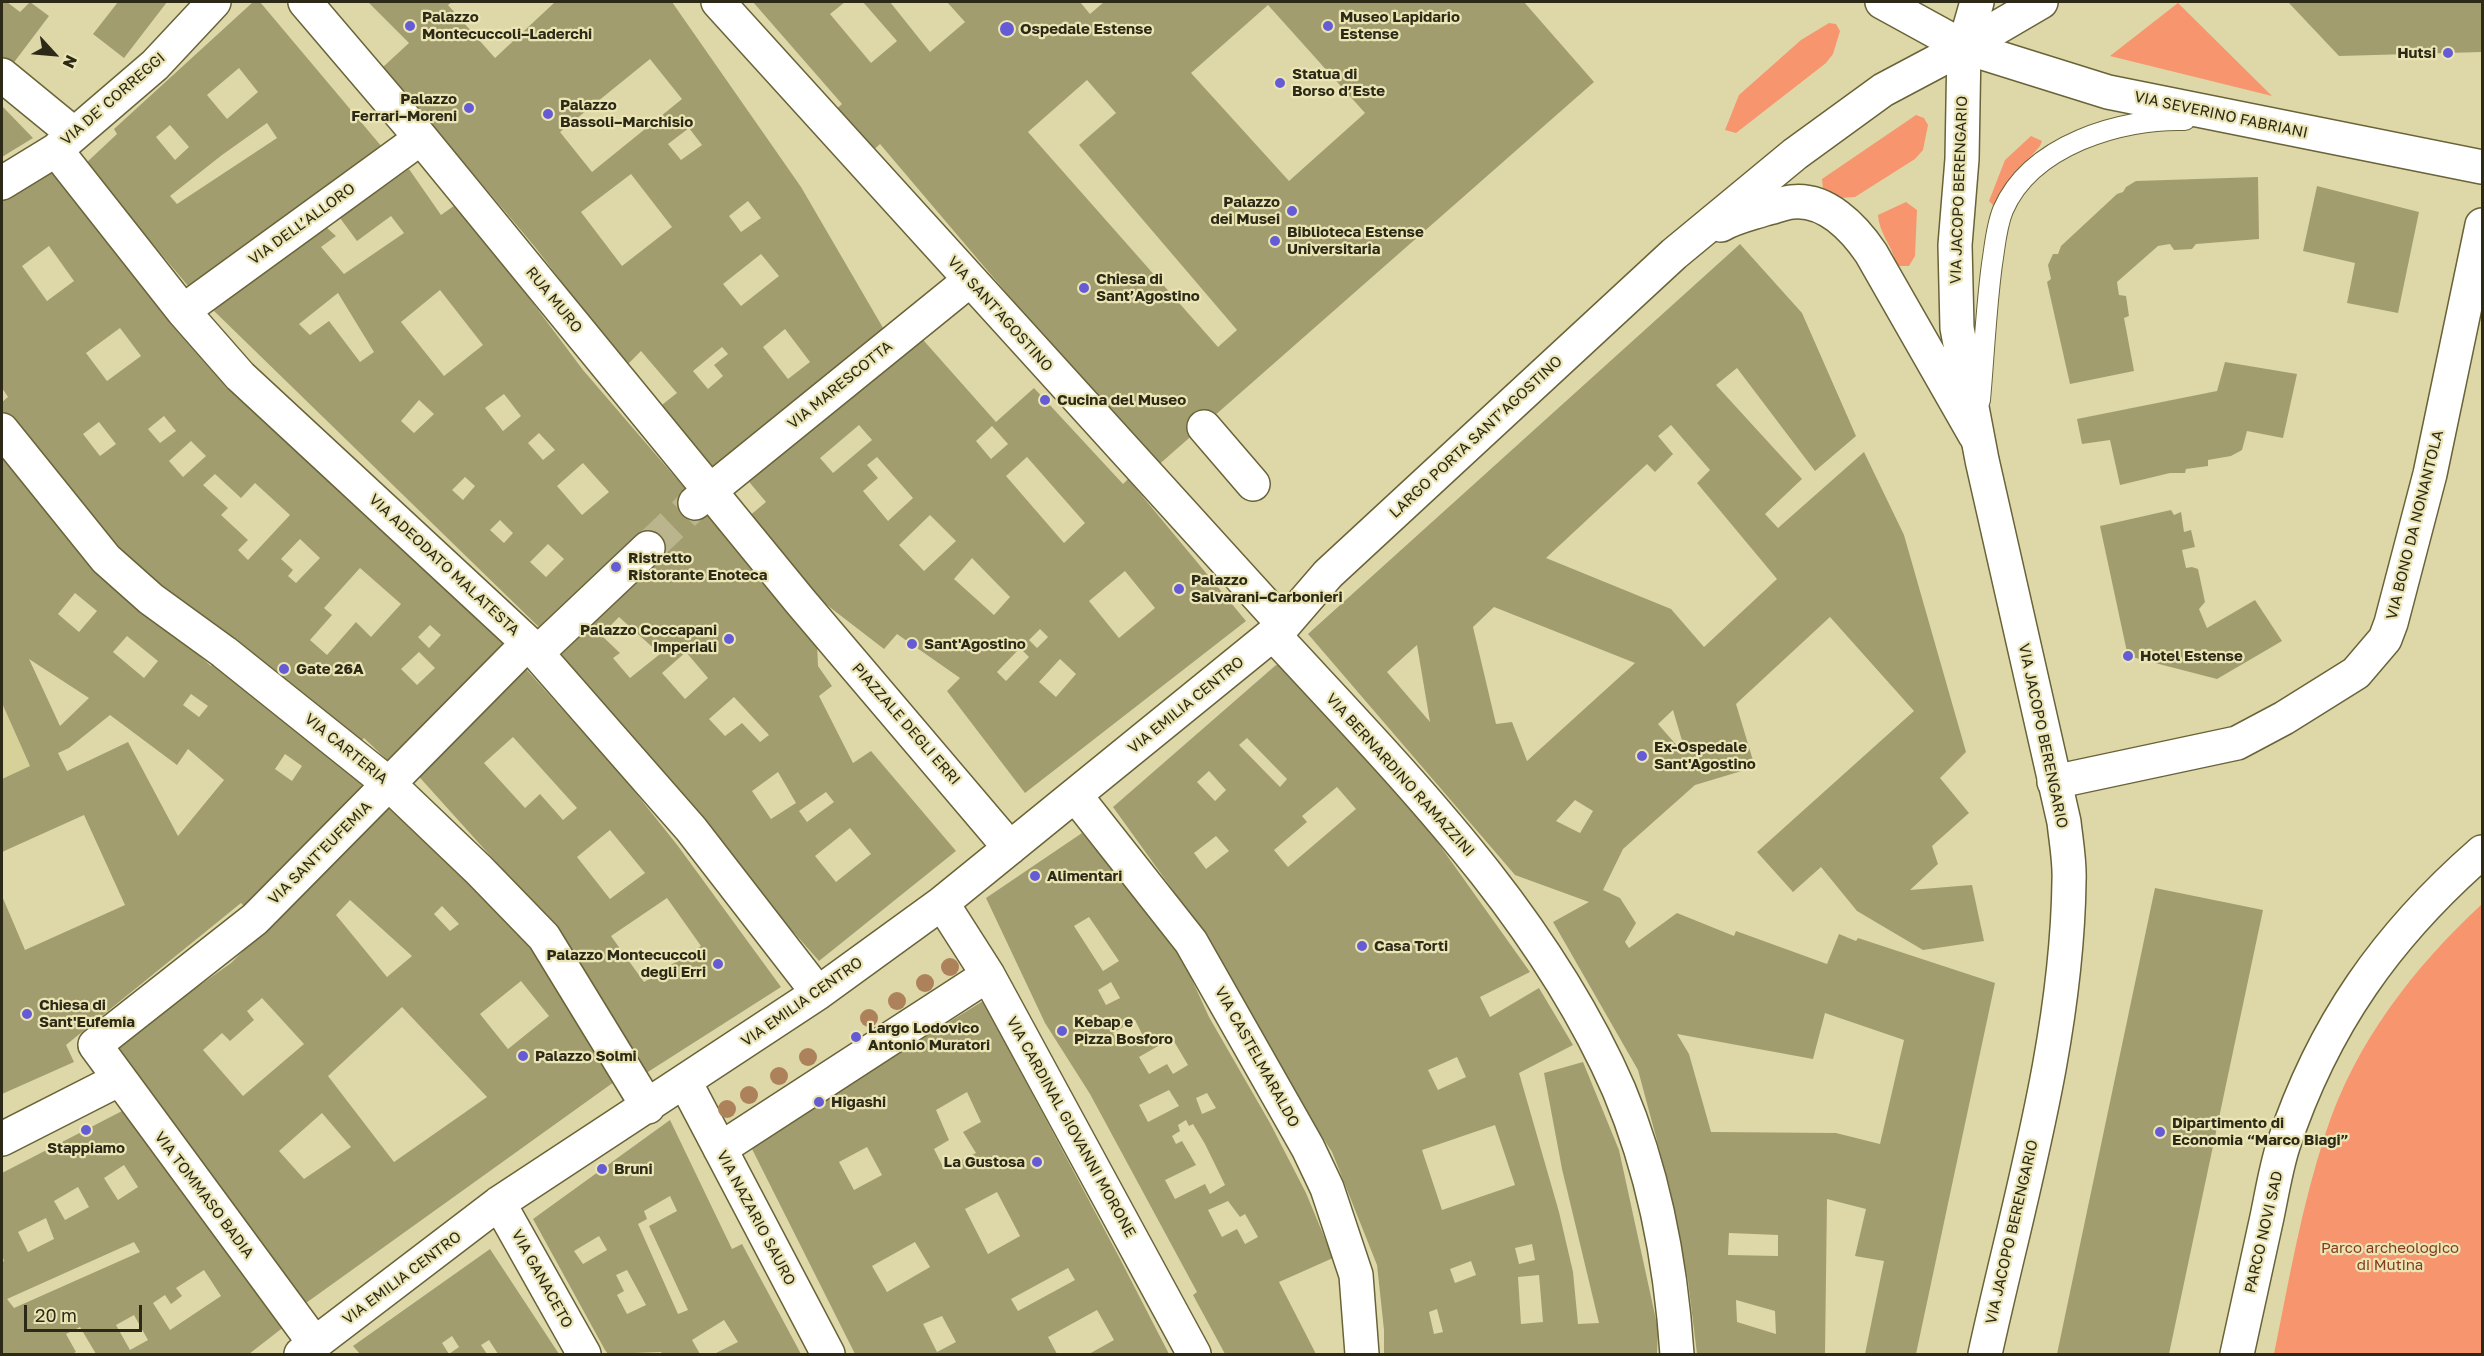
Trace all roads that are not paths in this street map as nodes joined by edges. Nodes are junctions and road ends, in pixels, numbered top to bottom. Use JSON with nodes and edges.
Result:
{"nodes":[{"id":1,"x":214,"y":2,"type":"edge"},
{"id":2,"x":305,"y":2,"type":"edge"},
{"id":3,"x":718,"y":2,"type":"edge"},
{"id":4,"x":1882,"y":2,"type":"edge"},
{"id":5,"x":1977,"y":2,"type":"edge"},
{"id":6,"x":2041,"y":2,"type":"edge"},
{"id":7,"x":1964,"y":47,"type":"junction"},
{"id":8,"x":2,"y":75,"type":"edge"},
{"id":9,"x":2253,"y":122,"type":"junction"},
{"id":10,"x":421,"y":138,"type":"junction"},
{"id":11,"x":65,"y":142,"type":"junction"},
{"id":12,"x":2482,"y":167,"type":"edge"},
{"id":13,"x":2,"y":183,"type":"edge"},
{"id":14,"x":2482,"y":225,"type":"edge"},
{"id":15,"x":1674,"y":254,"type":"junction"},
{"id":16,"x":970,"y":280,"type":"junction"},
{"id":17,"x":183,"y":311,"type":"junction"},
{"id":18,"x":1204,"y":427,"type":"dead end"},
{"id":19,"x":2,"y":430,"type":"edge"},
{"id":20,"x":1977,"y":438,"type":"junction"},
{"id":21,"x":1253,"y":484,"type":"dead end"},
{"id":22,"x":702,"y":496,"type":"junction"},
{"id":23,"x":648,"y":548,"type":"tunnel mouth"},
{"id":24,"x":800,"y":601,"type":"joint"},
{"id":25,"x":1279,"y":629,"type":"junction"},
{"id":26,"x":532,"y":648,"type":"junction"},
{"id":27,"x":2054,"y":782,"type":"junction"},
{"id":28,"x":389,"y":784,"type":"junction"},
{"id":29,"x":1075,"y":795,"type":"junction"},
{"id":30,"x":1010,"y":848,"type":"junction"},
{"id":31,"x":2482,"y":852,"type":"edge"},
{"id":32,"x":942,"y":903,"type":"junction"},
{"id":33,"x":988,"y":975,"type":"junction"},
{"id":34,"x":818,"y":993,"type":"junction"},
{"id":35,"x":95,"y":1045,"type":"joint"},
{"id":36,"x":118,"y":1080,"type":"junction"},
{"id":37,"x":685,"y":1082,"type":"junction"},
{"id":38,"x":648,"y":1107,"type":"junction"},
{"id":39,"x":2,"y":1139,"type":"edge"},
{"id":40,"x":720,"y":1149,"type":"junction"},
{"id":41,"x":499,"y":1203,"type":"junction"},
{"id":42,"x":323,"y":1347,"type":"edge"},
{"id":43,"x":584,"y":1354,"type":"edge"},
{"id":44,"x":828,"y":1354,"type":"edge"},
{"id":45,"x":1194,"y":1354,"type":"edge"},
{"id":46,"x":1362,"y":1354,"type":"edge"},
{"id":47,"x":1677,"y":1354,"type":"edge"},
{"id":48,"x":1985,"y":1354,"type":"edge"},
{"id":49,"x":2237,"y":1354,"type":"edge"}],
"edges":[{"from":1,"to":11,"type":"street","name":"VIA DE' CORREGGI"},
{"from":2,"to":10,"type":"street","name":"RUA MURO"},
{"from":3,"to":16,"type":"street","name":"VIA SANT'AGOSTINO"},
{"from":4,"to":7,"type":"street","name":"VIA SEVERINO FABRIANI"},
{"from":5,"to":7,"type":"street","name":"VIA JACOPO BERENGARIO"},
{"from":6,"to":7,"type":"street","name":"LARGO PORTA SANT’AGOSTINO"},
{"from":7,"to":9,"type":"street","name":"VIA SEVERINO FABRIANI"},
{"from":7,"to":15,"type":"street","name":"LARGO PORTA SANT’AGOSTINO"},
{"from":7,"to":20,"type":"street","name":"VIA JACOPO BERENGARIO"},
{"from":8,"to":11,"type":"street","name":"VIA ADEODATO MALATESTA"},
{"from":9,"to":12,"type":"street","name":"VIA SEVERINO FABRIANI"},
{"from":9,"to":20,"type":"lane","name":"VIA JACOPO BERENGARIO"},
{"from":10,"to":17,"type":"street","name":"VIA DELL’ALLORO"},
{"from":10,"to":22,"type":"street","name":"RUA MURO"},
{"from":11,"to":13,"type":"street","name":"VIA DE' CORREGGI"},
{"from":11,"to":17,"type":"street","name":"VIA ADEODATO MALATESTA"},
{"from":14,"to":27,"type":"street","name":"VIA BONO DA NONANTOLA"},
{"from":15,"to":20,"type":"street","name":"LARGO PORTA SANT’AGOSTINO"},
{"from":15,"to":25,"type":"street","name":"LARGO PORTA SANT’AGOSTINO"},
{"from":16,"to":22,"type":"street","name":"VIA MARESCOTTA"},
{"from":16,"to":25,"type":"street","name":"VIA SANT'AGOSTINO"},
{"from":17,"to":26,"type":"street","name":"VIA ADEODATO MALATESTA"},
{"from":18,"to":21,"type":"street"},
{"from":19,"to":28,"type":"street","name":"VIA CARTERIA"},
{"from":20,"to":27,"type":"street","name":"VIA JACOPO BERENGARIO"},
{"from":22,"to":24,"type":"street","name":"RUA MURO"},
{"from":23,"to":26,"type":"street","name":"VIA SANT'EUFEMIA"},
{"from":24,"to":30,"type":"street","name":"PIAZZALE DEGLI ERRI"},
{"from":25,"to":29,"type":"street","name":"VIA EMILIA CENTRO"},
{"from":25,"to":47,"type":"street","name":"VIA BERNARDINO RAMAZZINI"},
{"from":26,"to":28,"type":"street","name":"VIA SANT'EUFEMIA"},
{"from":26,"to":34,"type":"street","name":"VIA ADEODATO MALATESTA"},
{"from":27,"to":48,"type":"street","name":"VIA JACOPO BERENGARIO"},
{"from":28,"to":35,"type":"street","name":"VIA SANT'EUFEMIA"},
{"from":28,"to":38,"type":"street","name":"VIA CARTERIA"},
{"from":29,"to":30,"type":"street","name":"VIA EMILIA CENTRO"},
{"from":29,"to":46,"type":"street","name":"VIA CASTELMARALDO"},
{"from":30,"to":32,"type":"street","name":"VIA EMILIA CENTRO"},
{"from":31,"to":49,"type":"street","name":"PARCO NOVI SAD"},
{"from":32,"to":33,"type":"street","name":"VIA CARDINAL GIOVANNI MORONE"},
{"from":32,"to":34,"type":"street","name":"VIA EMILIA CENTRO"},
{"from":33,"to":40,"type":"street"},
{"from":33,"to":45,"type":"street","name":"VIA CARDINAL GIOVANNI MORONE"},
{"from":34,"to":37,"type":"street","name":"VIA EMILIA CENTRO"},
{"from":35,"to":36,"type":"street","name":"VIA TOMMASO BADIA"},
{"from":36,"to":39,"type":"street"},
{"from":36,"to":42,"type":"street","name":"VIA TOMMASO BADIA"},
{"from":37,"to":38,"type":"street","name":"VIA EMILIA CENTRO"},
{"from":37,"to":40,"type":"street","name":"VIA NAZARIO SAURO"},
{"from":38,"to":41,"type":"street","name":"VIA EMILIA CENTRO"},
{"from":40,"to":44,"type":"street","name":"VIA NAZARIO SAURO"},
{"from":41,"to":42,"type":"street","name":"VIA EMILIA CENTRO"},
{"from":41,"to":43,"type":"street","name":"VIA GANACETO"}]}
